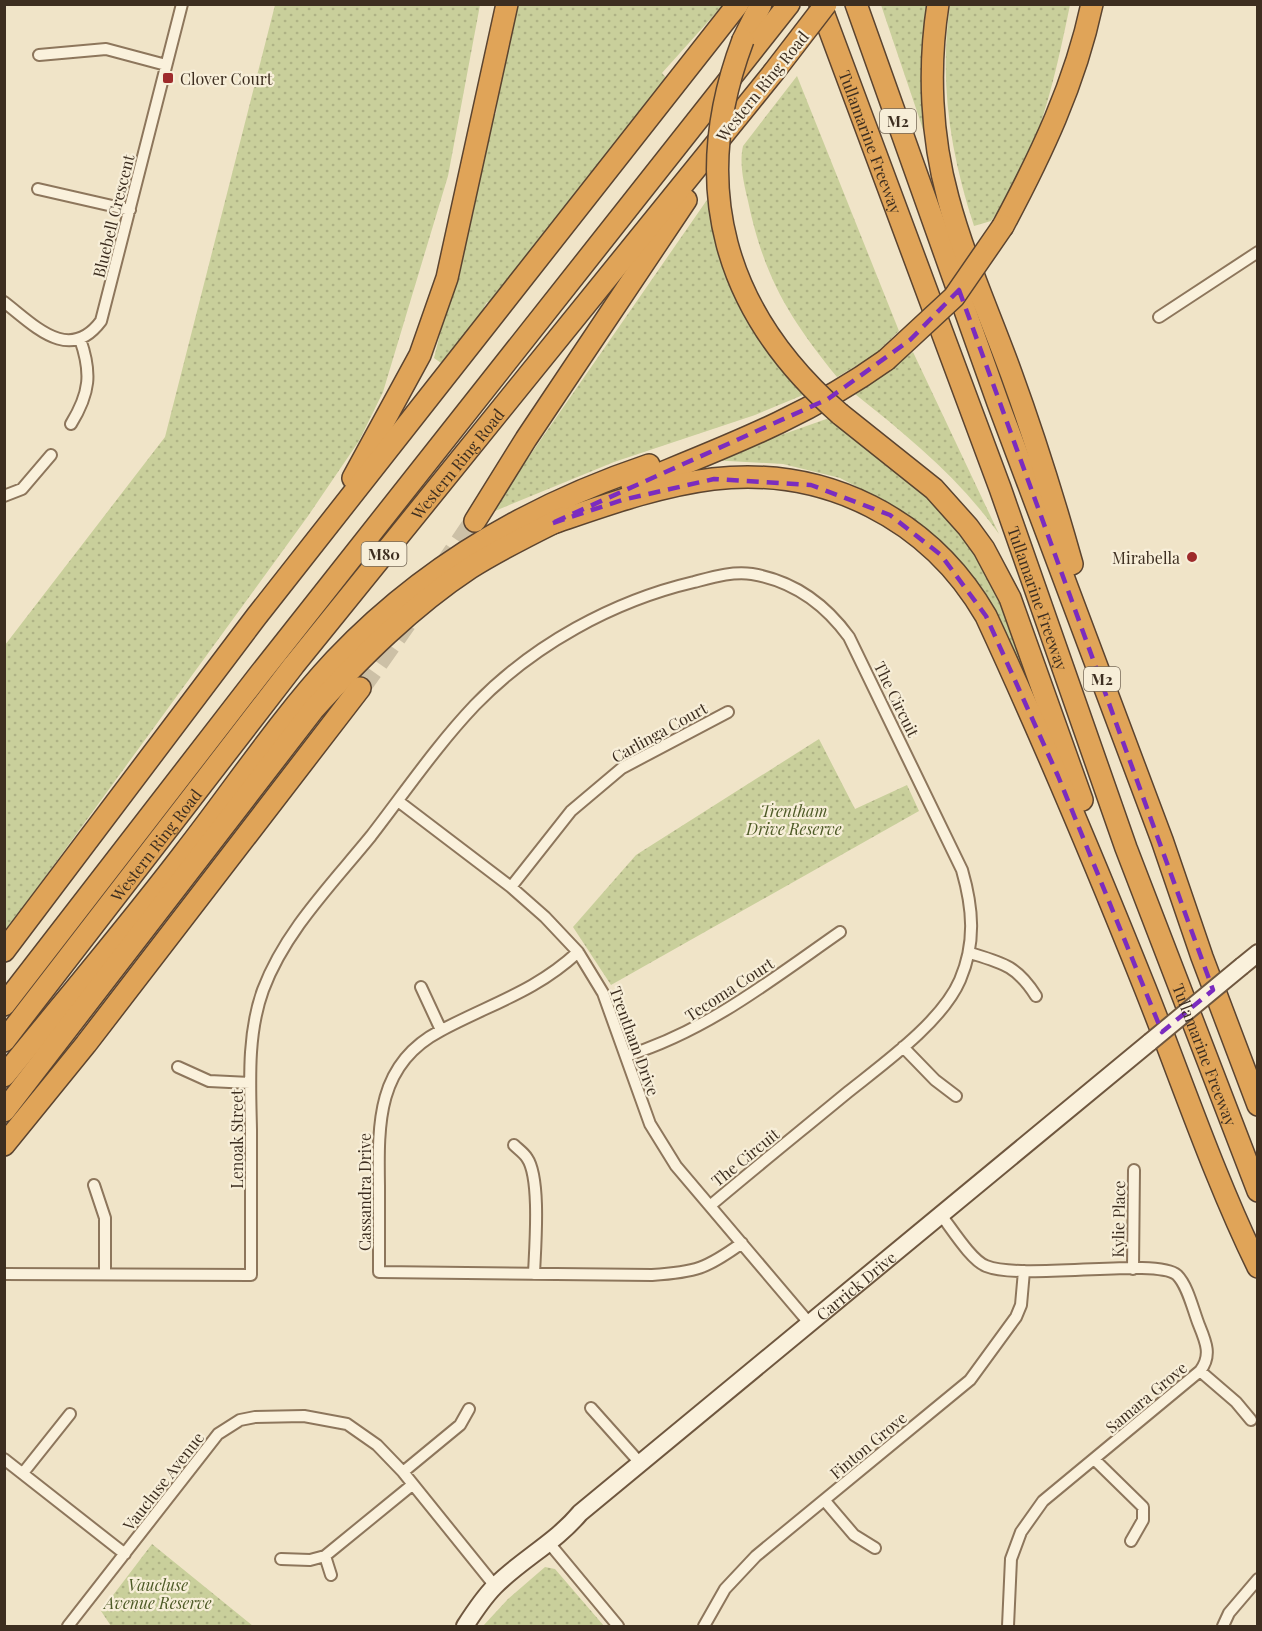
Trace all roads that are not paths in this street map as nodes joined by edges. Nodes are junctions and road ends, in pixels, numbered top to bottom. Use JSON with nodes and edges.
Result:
{"nodes":[{"id":1,"x":182,"y":4,"type":"edge"},
{"id":2,"x":507,"y":4,"type":"edge"},
{"id":3,"x":738,"y":4,"type":"edge"},
{"id":4,"x":761,"y":4,"type":"edge"},
{"id":5,"x":789,"y":4,"type":"edge"},
{"id":6,"x":820,"y":4,"type":"edge"},
{"id":7,"x":826,"y":4,"type":"edge"},
{"id":8,"x":856,"y":4,"type":"edge"},
{"id":9,"x":869,"y":4,"type":"edge"},
{"id":10,"x":938,"y":4,"type":"edge"},
{"id":11,"x":1079,"y":4,"type":"edge"},
{"id":12,"x":1092,"y":4,"type":"edge"},
{"id":13,"x":39,"y":56,"type":"dead end"},
{"id":14,"x":166,"y":65,"type":"junction"},
{"id":15,"x":773,"y":73,"type":"junction"},
{"id":16,"x":1026,"y":179,"type":"junction"},
{"id":17,"x":38,"y":189,"type":"dead end"},
{"id":18,"x":129,"y":210,"type":"junction"},
{"id":19,"x":941,"y":237,"type":"junction"},
{"id":20,"x":1257,"y":252,"type":"edge"},
{"id":21,"x":4,"y":302,"type":"edge"},
{"id":22,"x":1159,"y":317,"type":"dead end"},
{"id":23,"x":80,"y":339,"type":"junction"},
{"id":24,"x":789,"y":418,"type":"junction"},
{"id":25,"x":71,"y":424,"type":"dead end"},
{"id":26,"x":51,"y":455,"type":"dead end"},
{"id":27,"x":4,"y":496,"type":"edge"},
{"id":28,"x":475,"y":521,"type":"tunnel mouth"},
{"id":29,"x":550,"y":524,"type":"junction"},
{"id":30,"x":296,"y":567,"type":"junction"},
{"id":31,"x":360,"y":688,"type":"tunnel mouth"},
{"id":32,"x":728,"y":712,"type":"dead end"},
{"id":33,"x":398,"y":801,"type":"junction"},
{"id":34,"x":1162,"y":840,"type":"junction"},
{"id":35,"x":511,"y":887,"type":"junction"},
{"id":36,"x":840,"y":932,"type":"dead end"},
{"id":37,"x":4,"y":951,"type":"edge"},
{"id":38,"x":578,"y":952,"type":"junction"},
{"id":39,"x":970,"y":953,"type":"junction"},
{"id":40,"x":1257,"y":953,"type":"edge"},
{"id":41,"x":421,"y":987,"type":"dead end"},
{"id":42,"x":1145,"y":988,"type":"junction"},
{"id":43,"x":1036,"y":996,"type":"dead end"},
{"id":44,"x":4,"y":1005,"type":"edge"},
{"id":45,"x":441,"y":1030,"type":"junction"},
{"id":46,"x":4,"y":1041,"type":"edge"},
{"id":47,"x":903,"y":1047,"type":"junction"},
{"id":48,"x":626,"y":1056,"type":"junction"},
{"id":49,"x":178,"y":1067,"type":"dead end"},
{"id":50,"x":4,"y":1076,"type":"edge"},
{"id":51,"x":250,"y":1083,"type":"junction"},
{"id":52,"x":956,"y":1095,"type":"dead end"},
{"id":53,"x":1257,"y":1105,"type":"edge"},
{"id":54,"x":4,"y":1111,"type":"edge"},
{"id":55,"x":4,"y":1145,"type":"edge"},
{"id":56,"x":514,"y":1145,"type":"dead end"},
{"id":57,"x":1134,"y":1170,"type":"dead end"},
{"id":58,"x":94,"y":1185,"type":"dead end"},
{"id":59,"x":1257,"y":1191,"type":"edge"},
{"id":60,"x":711,"y":1205,"type":"junction"},
{"id":61,"x":941,"y":1215,"type":"junction"},
{"id":62,"x":742,"y":1243,"type":"junction"},
{"id":63,"x":1257,"y":1267,"type":"edge"},
{"id":64,"x":1132,"y":1269,"type":"junction"},
{"id":65,"x":1023,"y":1271,"type":"junction"},
{"id":66,"x":105,"y":1273,"type":"junction"},
{"id":67,"x":4,"y":1274,"type":"edge"},
{"id":68,"x":534,"y":1274,"type":"junction"},
{"id":69,"x":810,"y":1324,"type":"junction"},
{"id":70,"x":1200,"y":1371,"type":"junction"},
{"id":71,"x":591,"y":1408,"type":"dead end"},
{"id":72,"x":469,"y":1409,"type":"dead end"},
{"id":73,"x":70,"y":1414,"type":"dead end"},
{"id":74,"x":1251,"y":1420,"type":"dead end"},
{"id":75,"x":4,"y":1459,"type":"edge"},
{"id":76,"x":1095,"y":1460,"type":"junction"},
{"id":77,"x":641,"y":1464,"type":"junction"},
{"id":78,"x":403,"y":1472,"type":"junction"},
{"id":79,"x":23,"y":1473,"type":"junction"},
{"id":80,"x":412,"y":1485,"type":"junction"},
{"id":81,"x":825,"y":1501,"type":"junction"},
{"id":82,"x":1131,"y":1541,"type":"dead end"},
{"id":83,"x":549,"y":1543,"type":"junction"},
{"id":84,"x":875,"y":1548,"type":"dead end"},
{"id":85,"x":125,"y":1554,"type":"junction"},
{"id":86,"x":325,"y":1556,"type":"junction"},
{"id":87,"x":281,"y":1559,"type":"dead end"},
{"id":88,"x":331,"y":1575,"type":"dead end"},
{"id":89,"x":1257,"y":1579,"type":"edge"},
{"id":90,"x":495,"y":1586,"type":"junction"},
{"id":91,"x":68,"y":1626,"type":"edge"},
{"id":92,"x":465,"y":1626,"type":"edge"},
{"id":93,"x":618,"y":1626,"type":"edge"},
{"id":94,"x":704,"y":1626,"type":"edge"},
{"id":95,"x":1008,"y":1626,"type":"edge"},
{"id":96,"x":1223,"y":1626,"type":"edge"}],
"edges":[{"from":1,"to":14,"type":"street","name":"Bluebell Crescent"},
{"from":2,"to":30,"type":"highway"},
{"from":3,"to":30,"type":"highway"},
{"from":4,"to":42,"type":"highway","bridge":true},
{"from":5,"to":44,"type":"highway","name":"Western Ring Road","number":"M80"},
{"from":6,"to":59,"type":"highway","name":"Tullamarine Freeway","number":"M2"},
{"from":7,"to":15,"type":"highway","name":"Western Ring Road","number":"M80","bridge":true},
{"from":8,"to":19,"type":"highway","name":"Tullamarine Freeway","number":"M2"},
{"from":9,"to":19,"type":"highway"},
{"from":10,"to":34,"type":"highway"},
{"from":11,"to":16,"type":"highway"},
{"from":12,"to":16,"type":"highway"},
{"from":13,"to":14,"type":"street"},
{"from":14,"to":18,"type":"street","name":"Bluebell Crescent"},
{"from":15,"to":28,"type":"highway"},
{"from":15,"to":46,"type":"highway","name":"Western Ring Road","number":"M80"},
{"from":16,"to":24,"type":"highway","bridge":true},
{"from":17,"to":18,"type":"street"},
{"from":18,"to":23,"type":"street","name":"Bluebell Crescent"},
{"from":19,"to":34,"type":"highway","name":"Tullamarine Freeway","number":"M2"},
{"from":20,"to":22,"type":"street"},
{"from":21,"to":23,"type":"street"},
{"from":23,"to":25,"type":"street"},
{"from":24,"to":29,"type":"highway"},
{"from":24,"to":50,"type":"highway"},
{"from":26,"to":27,"type":"street"},
{"from":29,"to":42,"type":"highway"},
{"from":29,"to":54,"type":"highway"},
{"from":30,"to":37,"type":"highway"},
{"from":31,"to":55,"type":"highway"},
{"from":32,"to":35,"type":"street","name":"Carlinga Court"},
{"from":33,"to":35,"type":"street","name":"Trentham Drive"},
{"from":33,"to":39,"type":"street","name":"The Circuit"},
{"from":33,"to":51,"type":"street","name":"Lenoak Street"},
{"from":34,"to":53,"type":"highway","name":"Tullamarine Freeway","number":"M2"},
{"from":35,"to":38,"type":"street","name":"Trentham Drive"},
{"from":36,"to":48,"type":"street","name":"Tecoma Court"},
{"from":38,"to":45,"type":"street","name":"Cassandra Drive"},
{"from":38,"to":48,"type":"street","name":"Trentham Drive"},
{"from":39,"to":43,"type":"street"},
{"from":39,"to":47,"type":"street","name":"The Circuit"},
{"from":40,"to":61,"type":"street","name":"Carrick Drive","bridge":true},
{"from":41,"to":45,"type":"street"},
{"from":42,"to":63,"type":"highway"},
{"from":45,"to":68,"type":"street","name":"Cassandra Drive"},
{"from":47,"to":52,"type":"street"},
{"from":47,"to":60,"type":"street","name":"The Circuit"},
{"from":48,"to":60,"type":"street","name":"Trentham Drive"},
{"from":49,"to":51,"type":"street"},
{"from":51,"to":66,"type":"street","name":"Lenoak Street"},
{"from":56,"to":68,"type":"street"},
{"from":57,"to":64,"type":"street","name":"Kylie Place"},
{"from":58,"to":66,"type":"street"},
{"from":60,"to":62,"type":"street","name":"Trentham Drive"},
{"from":61,"to":65,"type":"street","name":"Samara Grove"},
{"from":61,"to":69,"type":"street","name":"Carrick Drive"},
{"from":62,"to":68,"type":"street","name":"Cassandra Drive"},
{"from":62,"to":69,"type":"street","name":"Trentham Drive"},
{"from":64,"to":65,"type":"street","name":"Samara Grove"},
{"from":64,"to":70,"type":"street","name":"Samara Grove"},
{"from":65,"to":81,"type":"street","name":"Finton Grove"},
{"from":66,"to":67,"type":"street","name":"Lenoak Street"},
{"from":69,"to":77,"type":"street","name":"Carrick Drive"},
{"from":70,"to":74,"type":"street"},
{"from":70,"to":76,"type":"street","name":"Samara Grove"},
{"from":71,"to":77,"type":"street"},
{"from":72,"to":78,"type":"street"},
{"from":73,"to":79,"type":"street"},
{"from":75,"to":79,"type":"street"},
{"from":76,"to":82,"type":"street"},
{"from":76,"to":95,"type":"street","name":"Samara Grove"},
{"from":77,"to":83,"type":"street","name":"Carrick Drive"},
{"from":78,"to":80,"type":"street","name":"Vaucluse Avenue"},
{"from":78,"to":85,"type":"street","name":"Vaucluse Avenue"},
{"from":79,"to":85,"type":"street"},
{"from":80,"to":86,"type":"street"},
{"from":80,"to":90,"type":"street","name":"Vaucluse Avenue"},
{"from":81,"to":84,"type":"street"},
{"from":81,"to":94,"type":"street","name":"Finton Grove"},
{"from":83,"to":90,"type":"street","name":"Carrick Drive"},
{"from":83,"to":93,"type":"street"},
{"from":85,"to":91,"type":"street","name":"Vaucluse Avenue"},
{"from":86,"to":87,"type":"street"},
{"from":86,"to":88,"type":"street"},
{"from":89,"to":96,"type":"street"},
{"from":90,"to":92,"type":"street","name":"Carrick Drive"}]}
